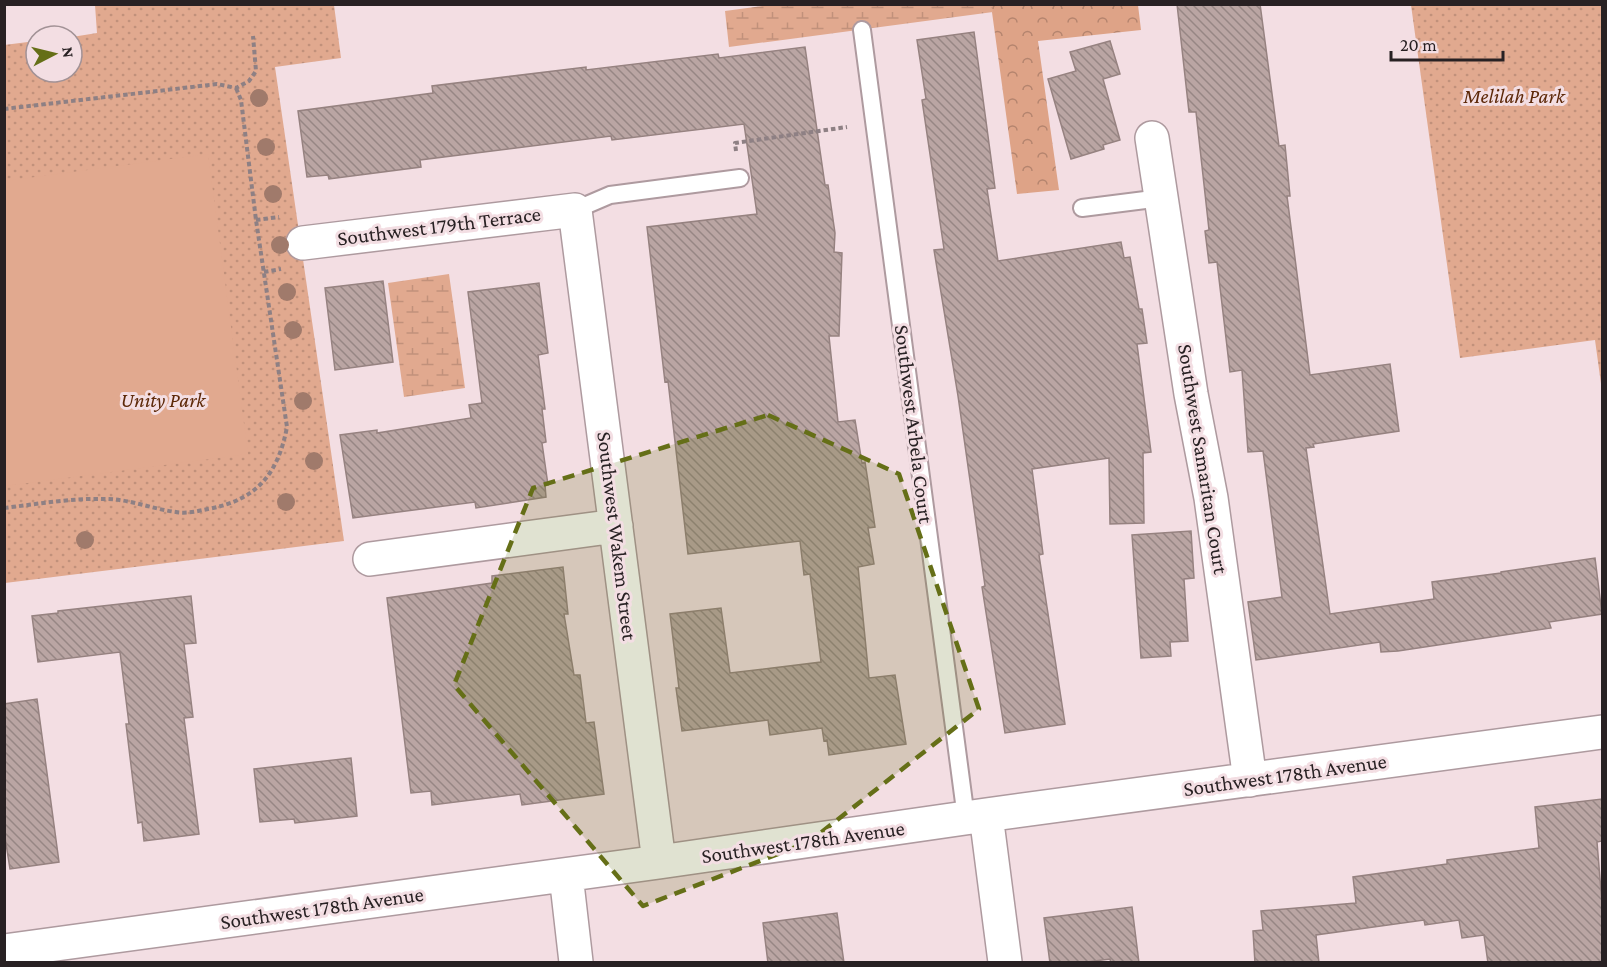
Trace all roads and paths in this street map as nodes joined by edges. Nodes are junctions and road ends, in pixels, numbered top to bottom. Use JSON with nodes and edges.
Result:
{"nodes":[{"id":1,"x":862,"y":30,"type":"dead end"},
{"id":2,"x":253,"y":36,"type":"dead end"},
{"id":3,"x":236,"y":88,"type":"junction"},
{"id":4,"x":4,"y":109,"type":"edge"},
{"id":5,"x":875,"y":123,"type":"junction"},
{"id":6,"x":1152,"y":138,"type":"dead end"},
{"id":7,"x":740,"y":178,"type":"joint"},
{"id":8,"x":1161,"y":198,"type":"junction"},
{"id":9,"x":1082,"y":208,"type":"dead end"},
{"id":10,"x":575,"y":210,"type":"junction"},
{"id":11,"x":303,"y":243,"type":"dead end"},
{"id":12,"x":4,"y":508,"type":"edge"},
{"id":13,"x":616,"y":526,"type":"junction"},
{"id":14,"x":370,"y":559,"type":"dead end"},
{"id":15,"x":1602,"y":732,"type":"edge"},
{"id":16,"x":1250,"y":780,"type":"junction"},
{"id":17,"x":976,"y":817,"type":"junction"},
{"id":18,"x":659,"y":862,"type":"junction"},
{"id":19,"x":566,"y":875,"type":"junction"},
{"id":20,"x":4,"y":951,"type":"edge"},
{"id":21,"x":576,"y":963,"type":"edge"},
{"id":22,"x":1005,"y":963,"type":"edge"}],
"edges":[{"from":1,"to":5,"type":"lane","name":"Southwest Arbela Court"},
{"from":2,"to":3,"type":"path"},
{"from":3,"to":4,"type":"path"},
{"from":3,"to":12,"type":"path"},
{"from":5,"to":7,"type":"path"},
{"from":5,"to":17,"type":"lane","name":"Southwest Arbela Court"},
{"from":6,"to":8,"type":"street","name":"Southwest Samaritan Court"},
{"from":7,"to":10,"type":"lane"},
{"from":8,"to":9,"type":"lane"},
{"from":8,"to":16,"type":"street","name":"Southwest Samaritan Court"},
{"from":10,"to":11,"type":"street","name":"Southwest 179th Terrace"},
{"from":10,"to":13,"type":"street","name":"Southwest Wakem Street"},
{"from":13,"to":14,"type":"street"},
{"from":13,"to":18,"type":"street","name":"Southwest Wakem Street"},
{"from":15,"to":16,"type":"street","name":"Southwest 178th Avenue"},
{"from":16,"to":17,"type":"street","name":"Southwest 178th Avenue"},
{"from":17,"to":18,"type":"street","name":"Southwest 178th Avenue"},
{"from":17,"to":22,"type":"street","name":"Southwest Arbela Court"},
{"from":18,"to":19,"type":"street","name":"Southwest 178th Avenue"},
{"from":19,"to":20,"type":"street","name":"Southwest 178th Avenue"},
{"from":19,"to":21,"type":"street"}]}
